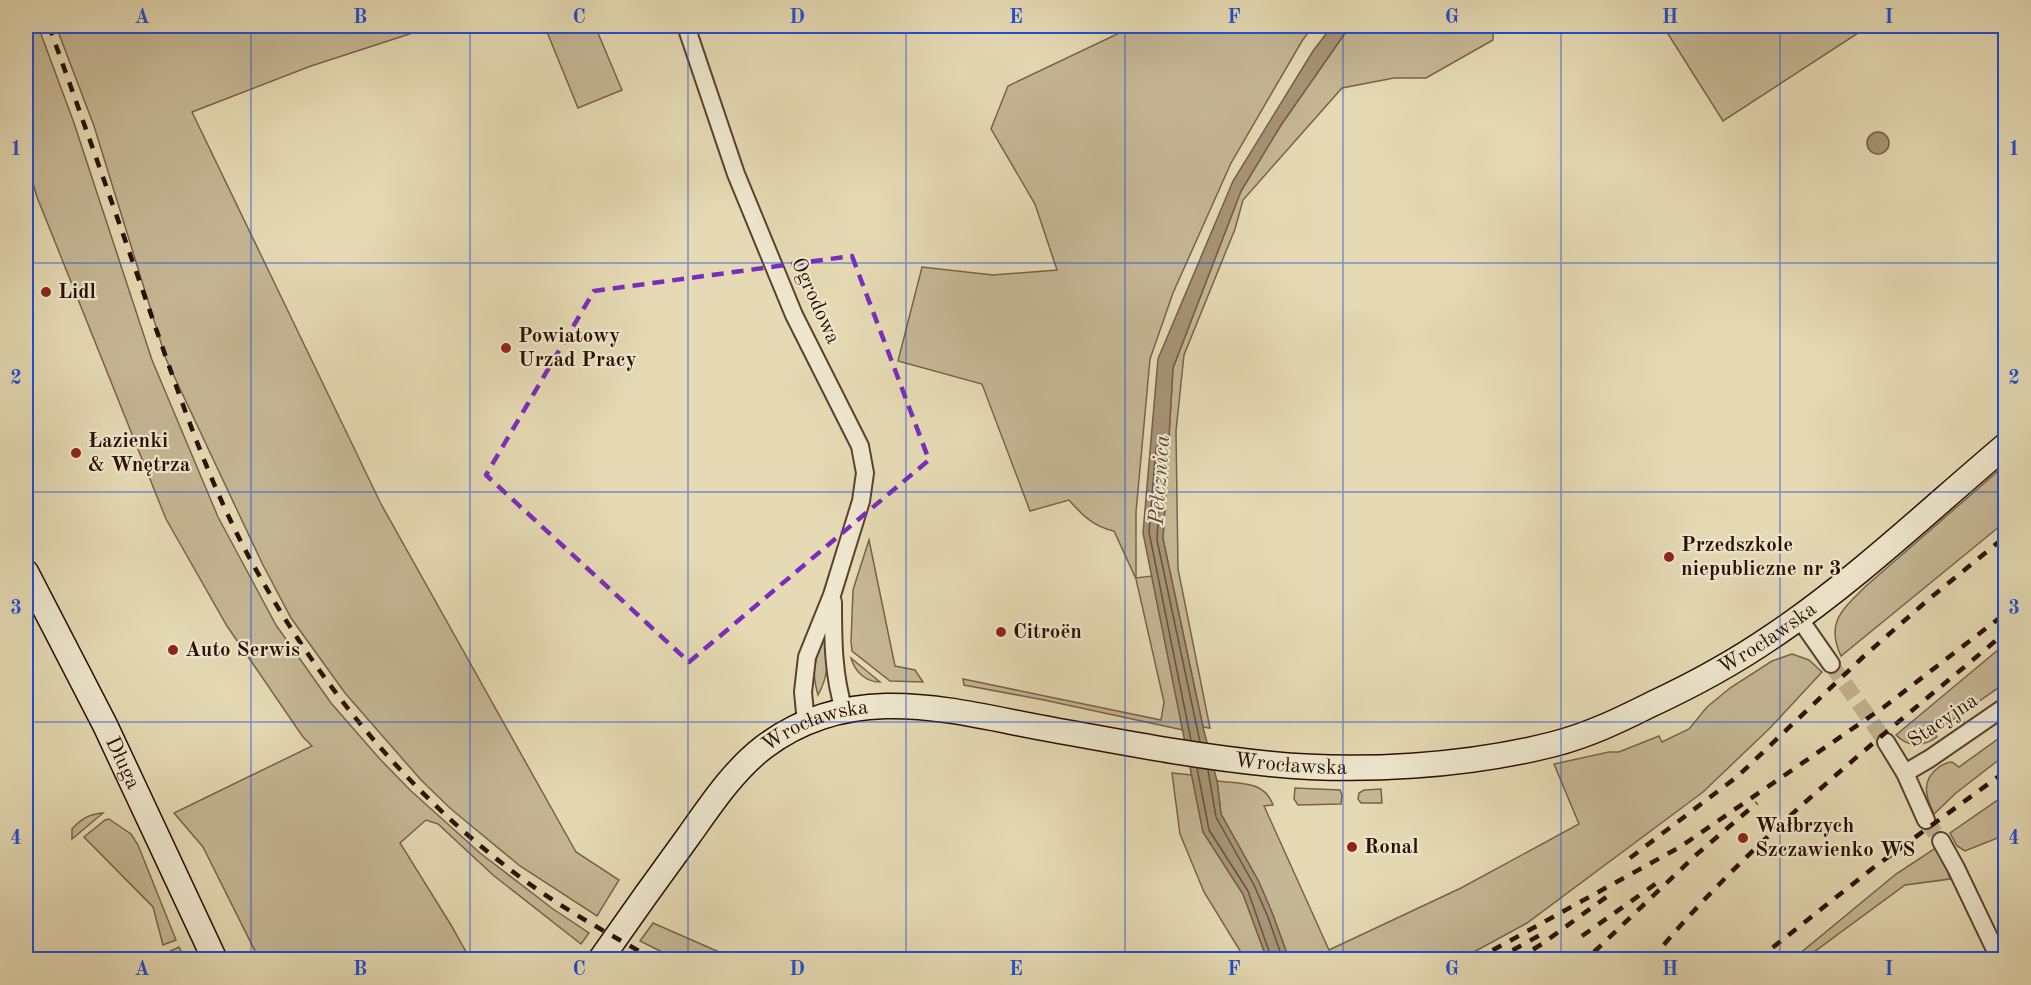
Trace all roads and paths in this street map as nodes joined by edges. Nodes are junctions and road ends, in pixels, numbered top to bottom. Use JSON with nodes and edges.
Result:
{"nodes":[{"id":1,"x":686,"y":26,"type":"edge"},
{"id":2,"x":2006,"y":445,"type":"edge"},
{"id":3,"x":26,"y":572,"type":"edge"},
{"id":4,"x":832,"y":595,"type":"junction"},
{"id":5,"x":1799,"y":618,"type":"junction"},
{"id":6,"x":1831,"y":664,"type":"tunnel mouth"},
{"id":7,"x":2006,"y":706,"type":"edge"},
{"id":8,"x":844,"y":711,"type":"junction"},
{"id":9,"x":806,"y":723,"type":"junction"},
{"id":10,"x":1886,"y":742,"type":"tunnel mouth"},
{"id":11,"x":1905,"y":773,"type":"junction"},
{"id":12,"x":1926,"y":820,"type":"tunnel mouth"},
{"id":13,"x":1941,"y":841,"type":"tunnel mouth"},
{"id":14,"x":215,"y":960,"type":"edge"},
{"id":15,"x":600,"y":960,"type":"edge"},
{"id":16,"x":2000,"y":960,"type":"edge"}],
"edges":[{"from":1,"to":4,"type":"street","name":"Ogrodowa"},
{"from":2,"to":5,"type":"main road","name":"Wrocławska"},
{"from":3,"to":14,"type":"main road","name":"Długa"},
{"from":4,"to":8,"type":"street","name":"Ogrodowa"},
{"from":4,"to":9,"type":"street","name":"Ogrodowa"},
{"from":5,"to":6,"type":"street"},
{"from":5,"to":8,"type":"main road","name":"Wrocławska"},
{"from":7,"to":11,"type":"street","name":"Stacyjna"},
{"from":8,"to":9,"type":"main road","name":"Wrocławska"},
{"from":9,"to":15,"type":"main road","name":"Wrocławska"},
{"from":10,"to":11,"type":"street","name":"Stacyjna"},
{"from":11,"to":12,"type":"street","name":"Stacyjna"},
{"from":13,"to":16,"type":"street"}]}
